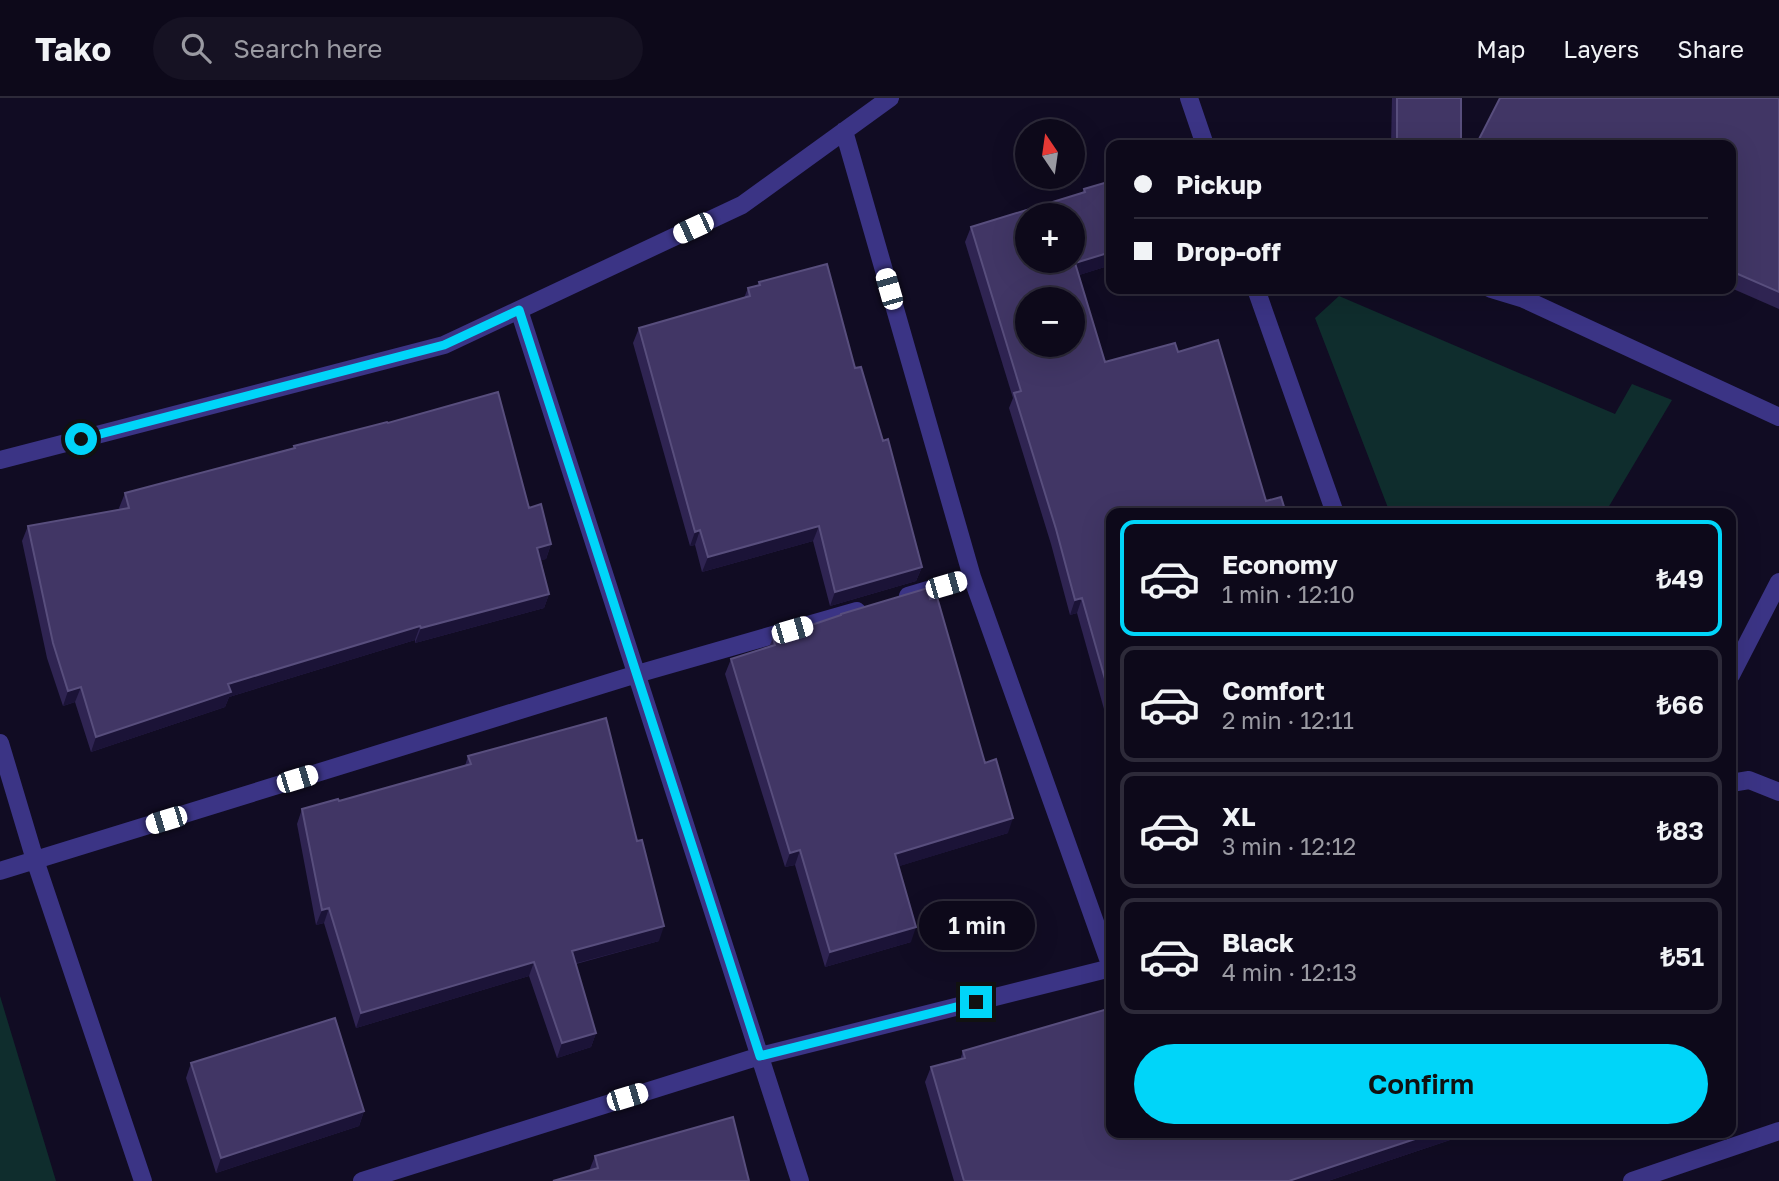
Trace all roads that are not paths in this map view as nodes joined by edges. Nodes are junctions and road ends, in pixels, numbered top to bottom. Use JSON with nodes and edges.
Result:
{"nodes":[{"id":1,"x":890,"y":98,"type":"edge"},
{"id":2,"x":1189,"y":98,"type":"edge"},
{"id":3,"x":844,"y":131,"type":"junction"},
{"id":4,"x":1203,"y":140,"type":"edge"},
{"id":5,"x":1258,"y":294,"type":"edge"},
{"id":6,"x":1508,"y":294,"type":"edge"},
{"id":7,"x":519,"y":310,"type":"junction"},
{"id":8,"x":1779,"y":417,"type":"edge"},
{"id":9,"x":0,"y":460,"type":"edge"},
{"id":10,"x":1333,"y":508,"type":"edge"},
{"id":11,"x":972,"y":578,"type":"junction"},
{"id":12,"x":1779,"y":582,"type":"edge"},
{"id":13,"x":1736,"y":665,"type":"edge"},
{"id":14,"x":637,"y":674,"type":"junction"},
{"id":15,"x":0,"y":743,"type":"edge"},
{"id":16,"x":1736,"y":782,"type":"edge"},
{"id":17,"x":1779,"y":792,"type":"edge"},
{"id":18,"x":34,"y":860,"type":"junction"},
{"id":19,"x":0,"y":871,"type":"edge"},
{"id":20,"x":1106,"y":954,"type":"edge"},
{"id":21,"x":1106,"y":969,"type":"edge"},
{"id":22,"x":760,"y":1056,"type":"junction"},
{"id":23,"x":1779,"y":1131,"type":"edge"},
{"id":24,"x":143,"y":1181,"type":"edge"},
{"id":25,"x":362,"y":1181,"type":"edge"},
{"id":26,"x":800,"y":1181,"type":"edge"},
{"id":27,"x":1632,"y":1181,"type":"edge"}],
"edges":[{"from":1,"to":3,"type":"street"},
{"from":2,"to":4,"type":"street"},
{"from":3,"to":7,"type":"street"},
{"from":3,"to":11,"type":"street"},
{"from":5,"to":10,"type":"street"},
{"from":6,"to":8,"type":"street"},
{"from":7,"to":9,"type":"street"},
{"from":7,"to":14,"type":"street"},
{"from":11,"to":14,"type":"street"},
{"from":11,"to":20,"type":"street"},
{"from":12,"to":13,"type":"street"},
{"from":14,"to":18,"type":"street"},
{"from":14,"to":22,"type":"street"},
{"from":15,"to":18,"type":"street"},
{"from":16,"to":17,"type":"street"},
{"from":18,"to":19,"type":"street"},
{"from":18,"to":24,"type":"street"},
{"from":21,"to":22,"type":"street"},
{"from":22,"to":25,"type":"street"},
{"from":22,"to":26,"type":"street"},
{"from":23,"to":27,"type":"street"}]}
